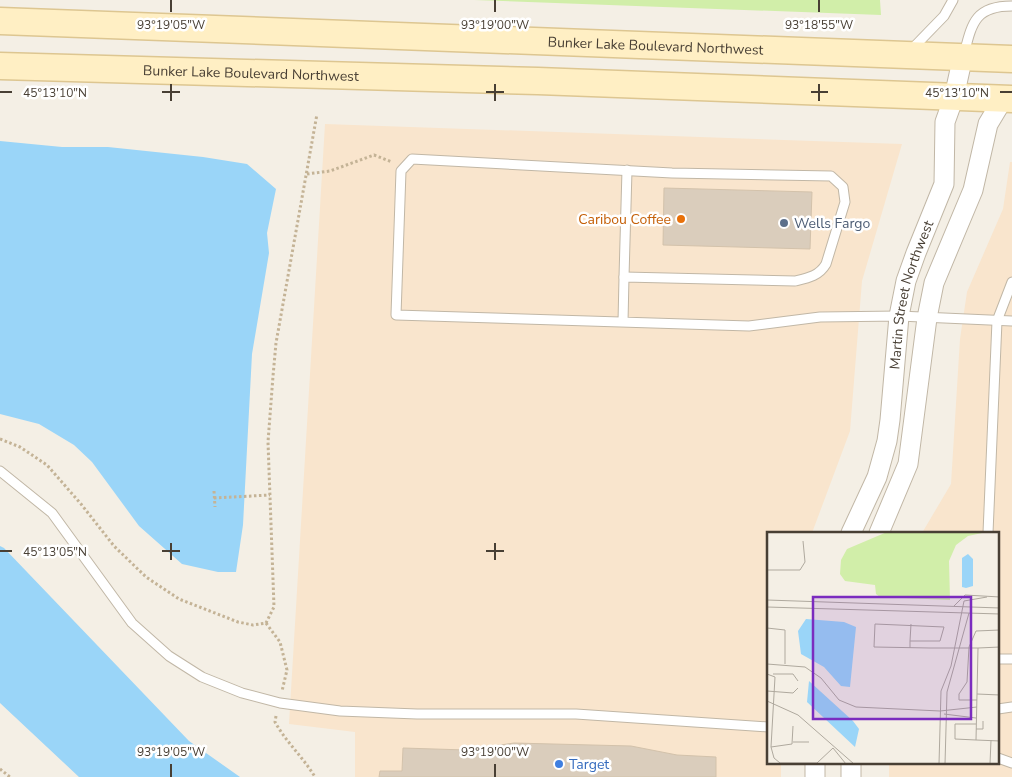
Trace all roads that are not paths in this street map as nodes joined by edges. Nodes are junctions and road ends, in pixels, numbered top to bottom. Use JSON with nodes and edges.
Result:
{"nodes":[{"id":1,"x":953,"y":0,"type":"edge"},
{"id":2,"x":1012,"y":6,"type":"edge"},
{"id":3,"x":0,"y":21,"type":"edge"},
{"id":4,"x":907,"y":54,"type":"junction"},
{"id":5,"x":963,"y":56,"type":"junction"},
{"id":6,"x":1012,"y":59,"type":"edge"},
{"id":7,"x":0,"y":66,"type":"edge"},
{"id":8,"x":954,"y":97,"type":"junction"},
{"id":9,"x":1008,"y":99,"type":"edge"},
{"id":10,"x":628,"y":170,"type":"junction"},
{"id":11,"x":624,"y":277,"type":"junction"},
{"id":12,"x":1012,"y":282,"type":"edge"},
{"id":13,"x":899,"y":316,"type":"junction"},
{"id":14,"x":927,"y":318,"type":"junction"},
{"id":15,"x":998,"y":320,"type":"junction"},
{"id":16,"x":1012,"y":321,"type":"edge"},
{"id":17,"x":622,"y":322,"type":"junction"},
{"id":18,"x":0,"y":471,"type":"edge"},
{"id":19,"x":851,"y":532,"type":"edge"},
{"id":20,"x":879,"y":532,"type":"edge"},
{"id":21,"x":988,"y":532,"type":"edge"},
{"id":22,"x":767,"y":726,"type":"edge"},
{"id":23,"x":815,"y":764,"type":"edge"},
{"id":24,"x":852,"y":764,"type":"edge"},
{"id":25,"x":815,"y":777,"type":"edge"},
{"id":26,"x":851,"y":777,"type":"edge"}],
"edges":[{"from":1,"to":4,"type":"lane"},
{"from":2,"to":5,"type":"lane"},
{"from":3,"to":4,"type":"main road","name":"Bunker Lake Boulevard Northwest"},
{"from":4,"to":5,"type":"main road","name":"Bunker Lake Boulevard Northwest"},
{"from":5,"to":6,"type":"main road","name":"Bunker Lake Boulevard Northwest"},
{"from":5,"to":8,"type":"street","name":"Martin Street Northwest"},
{"from":7,"to":8,"type":"main road","name":"Bunker Lake Boulevard Northwest"},
{"from":8,"to":9,"type":"main road","name":"Bunker Lake Boulevard Northwest"},
{"from":8,"to":13,"type":"street","name":"Martin Street Northwest"},
{"from":9,"to":14,"type":"street","name":"Martin Street Northwest"},
{"from":10,"to":11,"type":"lane"},
{"from":10,"to":11,"type":"lane"},
{"from":10,"to":17,"type":"lane"},
{"from":11,"to":17,"type":"lane"},
{"from":12,"to":15,"type":"lane"},
{"from":13,"to":14,"type":"lane"},
{"from":13,"to":17,"type":"lane"},
{"from":13,"to":19,"type":"street","name":"Martin Street Northwest"},
{"from":14,"to":15,"type":"lane"},
{"from":14,"to":20,"type":"street","name":"Martin Street Northwest"},
{"from":15,"to":16,"type":"lane"},
{"from":15,"to":21,"type":"lane"},
{"from":18,"to":22,"type":"lane"},
{"from":23,"to":25,"type":"street"},
{"from":24,"to":26,"type":"street"}]}
